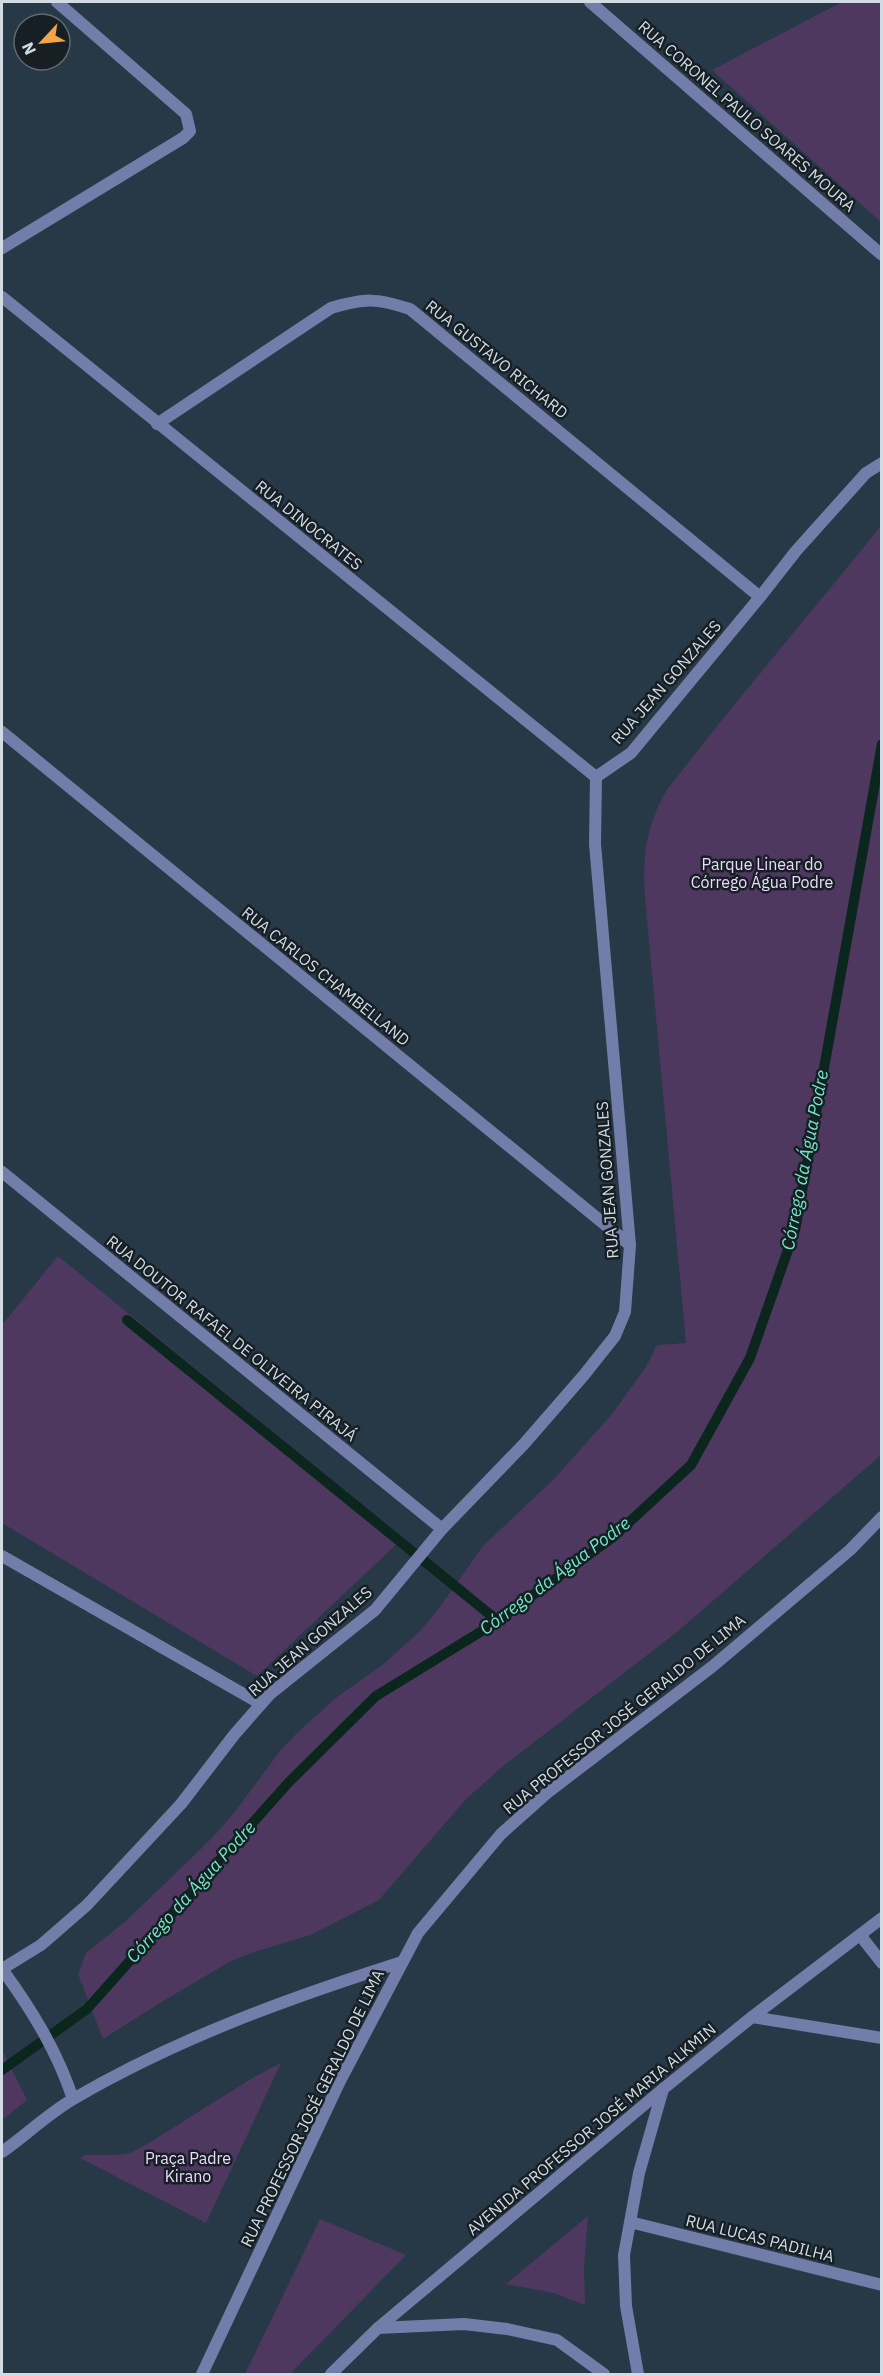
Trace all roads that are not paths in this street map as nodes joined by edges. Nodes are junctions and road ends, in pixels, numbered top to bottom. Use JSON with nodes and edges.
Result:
{"nodes":[{"id":1,"x":57,"y":2,"type":"edge"},
{"id":2,"x":590,"y":2,"type":"edge"},
{"id":3,"x":2,"y":248,"type":"edge"},
{"id":4,"x":882,"y":255,"type":"edge"},
{"id":5,"x":2,"y":297,"type":"edge"},
{"id":6,"x":157,"y":424,"type":"junction"},
{"id":7,"x":882,"y":463,"type":"edge"},
{"id":8,"x":760,"y":597,"type":"junction"},
{"id":9,"x":2,"y":732,"type":"edge"},
{"id":10,"x":596,"y":777,"type":"junction"},
{"id":11,"x":2,"y":1172,"type":"edge"},
{"id":12,"x":630,"y":1245,"type":"junction"},
{"id":13,"x":882,"y":1518,"type":"edge"},
{"id":14,"x":442,"y":1529,"type":"junction"},
{"id":15,"x":2,"y":1556,"type":"edge"},
{"id":16,"x":261,"y":1704,"type":"junction"},
{"id":17,"x":882,"y":1918,"type":"edge"},
{"id":18,"x":860,"y":1935,"type":"junction"},
{"id":19,"x":402,"y":1962,"type":"junction"},
{"id":20,"x":882,"y":1963,"type":"edge"},
{"id":21,"x":2,"y":1970,"type":"edge"},
{"id":22,"x":752,"y":2017,"type":"junction"},
{"id":23,"x":882,"y":2038,"type":"edge"},
{"id":24,"x":663,"y":2089,"type":"junction"},
{"id":25,"x":73,"y":2099,"type":"junction"},
{"id":26,"x":2,"y":2152,"type":"edge"},
{"id":27,"x":630,"y":2222,"type":"junction"},
{"id":28,"x":882,"y":2285,"type":"edge"},
{"id":29,"x":378,"y":2328,"type":"junction"},
{"id":30,"x":202,"y":2374,"type":"edge"},
{"id":31,"x":330,"y":2374,"type":"edge"},
{"id":32,"x":603,"y":2374,"type":"edge"},
{"id":33,"x":638,"y":2374,"type":"edge"}],
"edges":[{"from":1,"to":3,"type":"street"},
{"from":2,"to":4,"type":"street","name":"RUA CORONEL PAULO SOARES MOURA"},
{"from":5,"to":6,"type":"street","name":"RUA DINOCRATES"},
{"from":6,"to":8,"type":"street","name":"RUA GUSTAVO RICHARD"},
{"from":6,"to":10,"type":"street","name":"RUA DINOCRATES"},
{"from":7,"to":8,"type":"street","name":"RUA JEAN GONZALES"},
{"from":8,"to":10,"type":"street","name":"RUA JEAN GONZALES"},
{"from":9,"to":12,"type":"street","name":"RUA CARLOS CHAMBELLAND"},
{"from":10,"to":12,"type":"street","name":"RUA JEAN GONZALES"},
{"from":11,"to":14,"type":"street","name":"RUA DOUTOR RAFAEL DE OLIVEIRA PIRAJÁ"},
{"from":12,"to":14,"type":"street","name":"RUA JEAN GONZALES"},
{"from":13,"to":19,"type":"street","name":"RUA PROFESSOR JOSÉ GERALDO DE LIMA"},
{"from":14,"to":16,"type":"street","name":"RUA JEAN GONZALES"},
{"from":15,"to":16,"type":"street"},
{"from":16,"to":21,"type":"street","name":"RUA JEAN GONZALES"},
{"from":17,"to":18,"type":"street","name":"AVENIDA PROFESSOR JOSÉ MARIA ALKMIN"},
{"from":18,"to":20,"type":"street"},
{"from":18,"to":22,"type":"street","name":"AVENIDA PROFESSOR JOSÉ MARIA ALKMIN"},
{"from":19,"to":25,"type":"street"},
{"from":19,"to":30,"type":"street","name":"RUA PROFESSOR JOSÉ GERALDO DE LIMA"},
{"from":21,"to":25,"type":"street"},
{"from":22,"to":23,"type":"street"},
{"from":22,"to":24,"type":"street","name":"AVENIDA PROFESSOR JOSÉ MARIA ALKMIN"},
{"from":24,"to":27,"type":"street"},
{"from":24,"to":29,"type":"street","name":"AVENIDA PROFESSOR JOSÉ MARIA ALKMIN"},
{"from":25,"to":26,"type":"street"},
{"from":27,"to":28,"type":"street","name":"RUA LUCAS PADILHA"},
{"from":27,"to":33,"type":"street"},
{"from":29,"to":31,"type":"street","name":"AVENIDA PROFESSOR JOSÉ MARIA ALKMIN"},
{"from":29,"to":32,"type":"street"}]}
